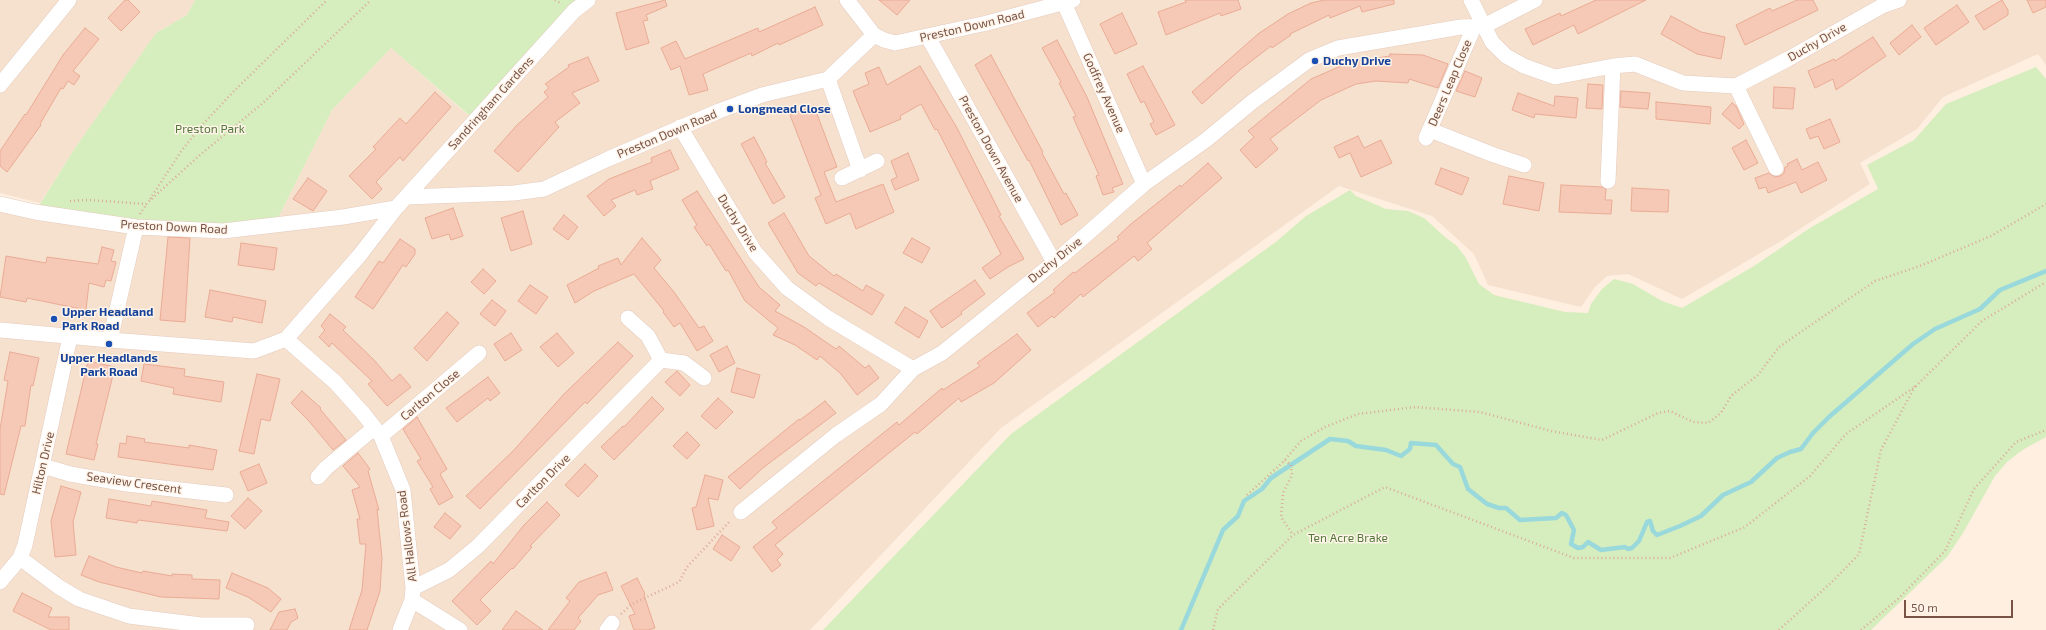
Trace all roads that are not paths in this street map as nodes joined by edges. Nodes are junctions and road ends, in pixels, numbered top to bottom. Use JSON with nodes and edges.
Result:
{"nodes":[{"id":1,"x":69,"y":0,"type":"edge"},
{"id":2,"x":588,"y":0,"type":"edge"},
{"id":3,"x":847,"y":0,"type":"edge"},
{"id":4,"x":1471,"y":0,"type":"edge"},
{"id":5,"x":1535,"y":0,"type":"edge"},
{"id":6,"x":1899,"y":0,"type":"edge"},
{"id":7,"x":1062,"y":2,"type":"edge"},
{"id":8,"x":1479,"y":26,"type":"junction"},
{"id":9,"x":874,"y":35,"type":"junction"},
{"id":10,"x":928,"y":37,"type":"junction"},
{"id":11,"x":1613,"y":66,"type":"junction"},
{"id":12,"x":828,"y":79,"type":"junction"},
{"id":13,"x":0,"y":85,"type":"edge"},
{"id":14,"x":1736,"y":86,"type":"junction"},
{"id":15,"x":680,"y":127,"type":"junction"},
{"id":16,"x":878,"y":161,"type":"dead end"},
{"id":17,"x":1524,"y":164,"type":"dead end"},
{"id":18,"x":1776,"y":168,"type":"dead end"},
{"id":19,"x":860,"y":170,"type":"junction"},
{"id":20,"x":842,"y":178,"type":"dead end"},
{"id":21,"x":1608,"y":181,"type":"dead end"},
{"id":22,"x":1144,"y":184,"type":"junction"},
{"id":23,"x":407,"y":197,"type":"junction"},
{"id":24,"x":0,"y":204,"type":"edge"},
{"id":25,"x":396,"y":208,"type":"junction"},
{"id":26,"x":136,"y":227,"type":"junction"},
{"id":27,"x":1054,"y":262,"type":"junction"},
{"id":28,"x":628,"y":318,"type":"dead end"},
{"id":29,"x":0,"y":330,"type":"edge"},
{"id":30,"x":70,"y":336,"type":"junction"},
{"id":31,"x":286,"y":339,"type":"junction"},
{"id":32,"x":110,"y":340,"type":"junction"},
{"id":33,"x":479,"y":353,"type":"dead end"},
{"id":34,"x":661,"y":360,"type":"junction"},
{"id":35,"x":913,"y":369,"type":"junction"},
{"id":36,"x":704,"y":378,"type":"dead end"},
{"id":37,"x":377,"y":432,"type":"junction"},
{"id":38,"x":43,"y":466,"type":"junction"},
{"id":39,"x":318,"y":477,"type":"dead end"},
{"id":40,"x":226,"y":495,"type":"dead end"},
{"id":41,"x":741,"y":512,"type":"road end"},
{"id":42,"x":20,"y":558,"type":"junction"},
{"id":43,"x":0,"y":582,"type":"edge"},
{"id":44,"x":413,"y":594,"type":"junction"},
{"id":45,"x":247,"y":625,"type":"dead end"},
{"id":46,"x":400,"y":630,"type":"edge"},
{"id":47,"x":460,"y":630,"type":"edge"}],
"edges":[{"from":1,"to":13,"type":"street"},
{"from":2,"to":23,"type":"street","name":"Sandringham Gardens"},
{"from":3,"to":9,"type":"street"},
{"from":4,"to":8,"type":"street"},
{"from":5,"to":8,"type":"street"},
{"from":6,"to":14,"type":"street","name":"Duchy Drive"},
{"from":7,"to":10,"type":"street","name":"Preston Down Road"},
{"from":7,"to":22,"type":"street","name":"Godfrey Avenue"},
{"from":8,"to":11,"type":"street"},
{"from":8,"to":17,"type":"street","name":"Deers Leap Close"},
{"from":8,"to":22,"type":"street","name":"Duchy Drive"},
{"from":9,"to":10,"type":"street","name":"Preston Down Road"},
{"from":9,"to":12,"type":"street"},
{"from":10,"to":27,"type":"street","name":"Preston Down Avenue"},
{"from":11,"to":14,"type":"street"},
{"from":11,"to":21,"type":"street"},
{"from":12,"to":15,"type":"street","name":"Preston Down Road"},
{"from":12,"to":19,"type":"street"},
{"from":14,"to":18,"type":"street"},
{"from":15,"to":23,"type":"street","name":"Preston Down Road"},
{"from":15,"to":35,"type":"street","name":"Duchy Drive"},
{"from":16,"to":19,"type":"street"},
{"from":19,"to":20,"type":"street"},
{"from":22,"to":27,"type":"street","name":"Duchy Drive"},
{"from":23,"to":25,"type":"street","name":"Sandringham Gardens"},
{"from":24,"to":26,"type":"street","name":"Preston Down Road"},
{"from":25,"to":26,"type":"street","name":"Preston Down Road"},
{"from":25,"to":31,"type":"street"},
{"from":26,"to":32,"type":"street"},
{"from":27,"to":35,"type":"street","name":"Duchy Drive"},
{"from":28,"to":34,"type":"street"},
{"from":29,"to":30,"type":"street"},
{"from":30,"to":32,"type":"street"},
{"from":30,"to":38,"type":"street","name":"Hilton Drive"},
{"from":31,"to":32,"type":"street"},
{"from":31,"to":37,"type":"street","name":"All Hallows Road"},
{"from":33,"to":37,"type":"street","name":"Carlton Close"},
{"from":34,"to":36,"type":"street"},
{"from":34,"to":44,"type":"street","name":"Carlton Drive"},
{"from":35,"to":41,"type":"street","name":"Duchy Drive"},
{"from":37,"to":39,"type":"street","name":"Carlton Close"},
{"from":37,"to":44,"type":"street","name":"All Hallows Road"},
{"from":38,"to":40,"type":"street","name":"Seaview Crescent"},
{"from":38,"to":42,"type":"street","name":"Hilton Drive"},
{"from":42,"to":43,"type":"street","name":"Hilton Drive"},
{"from":42,"to":45,"type":"street"},
{"from":44,"to":46,"type":"street","name":"All Hallows Road"},
{"from":44,"to":47,"type":"street"}]}
